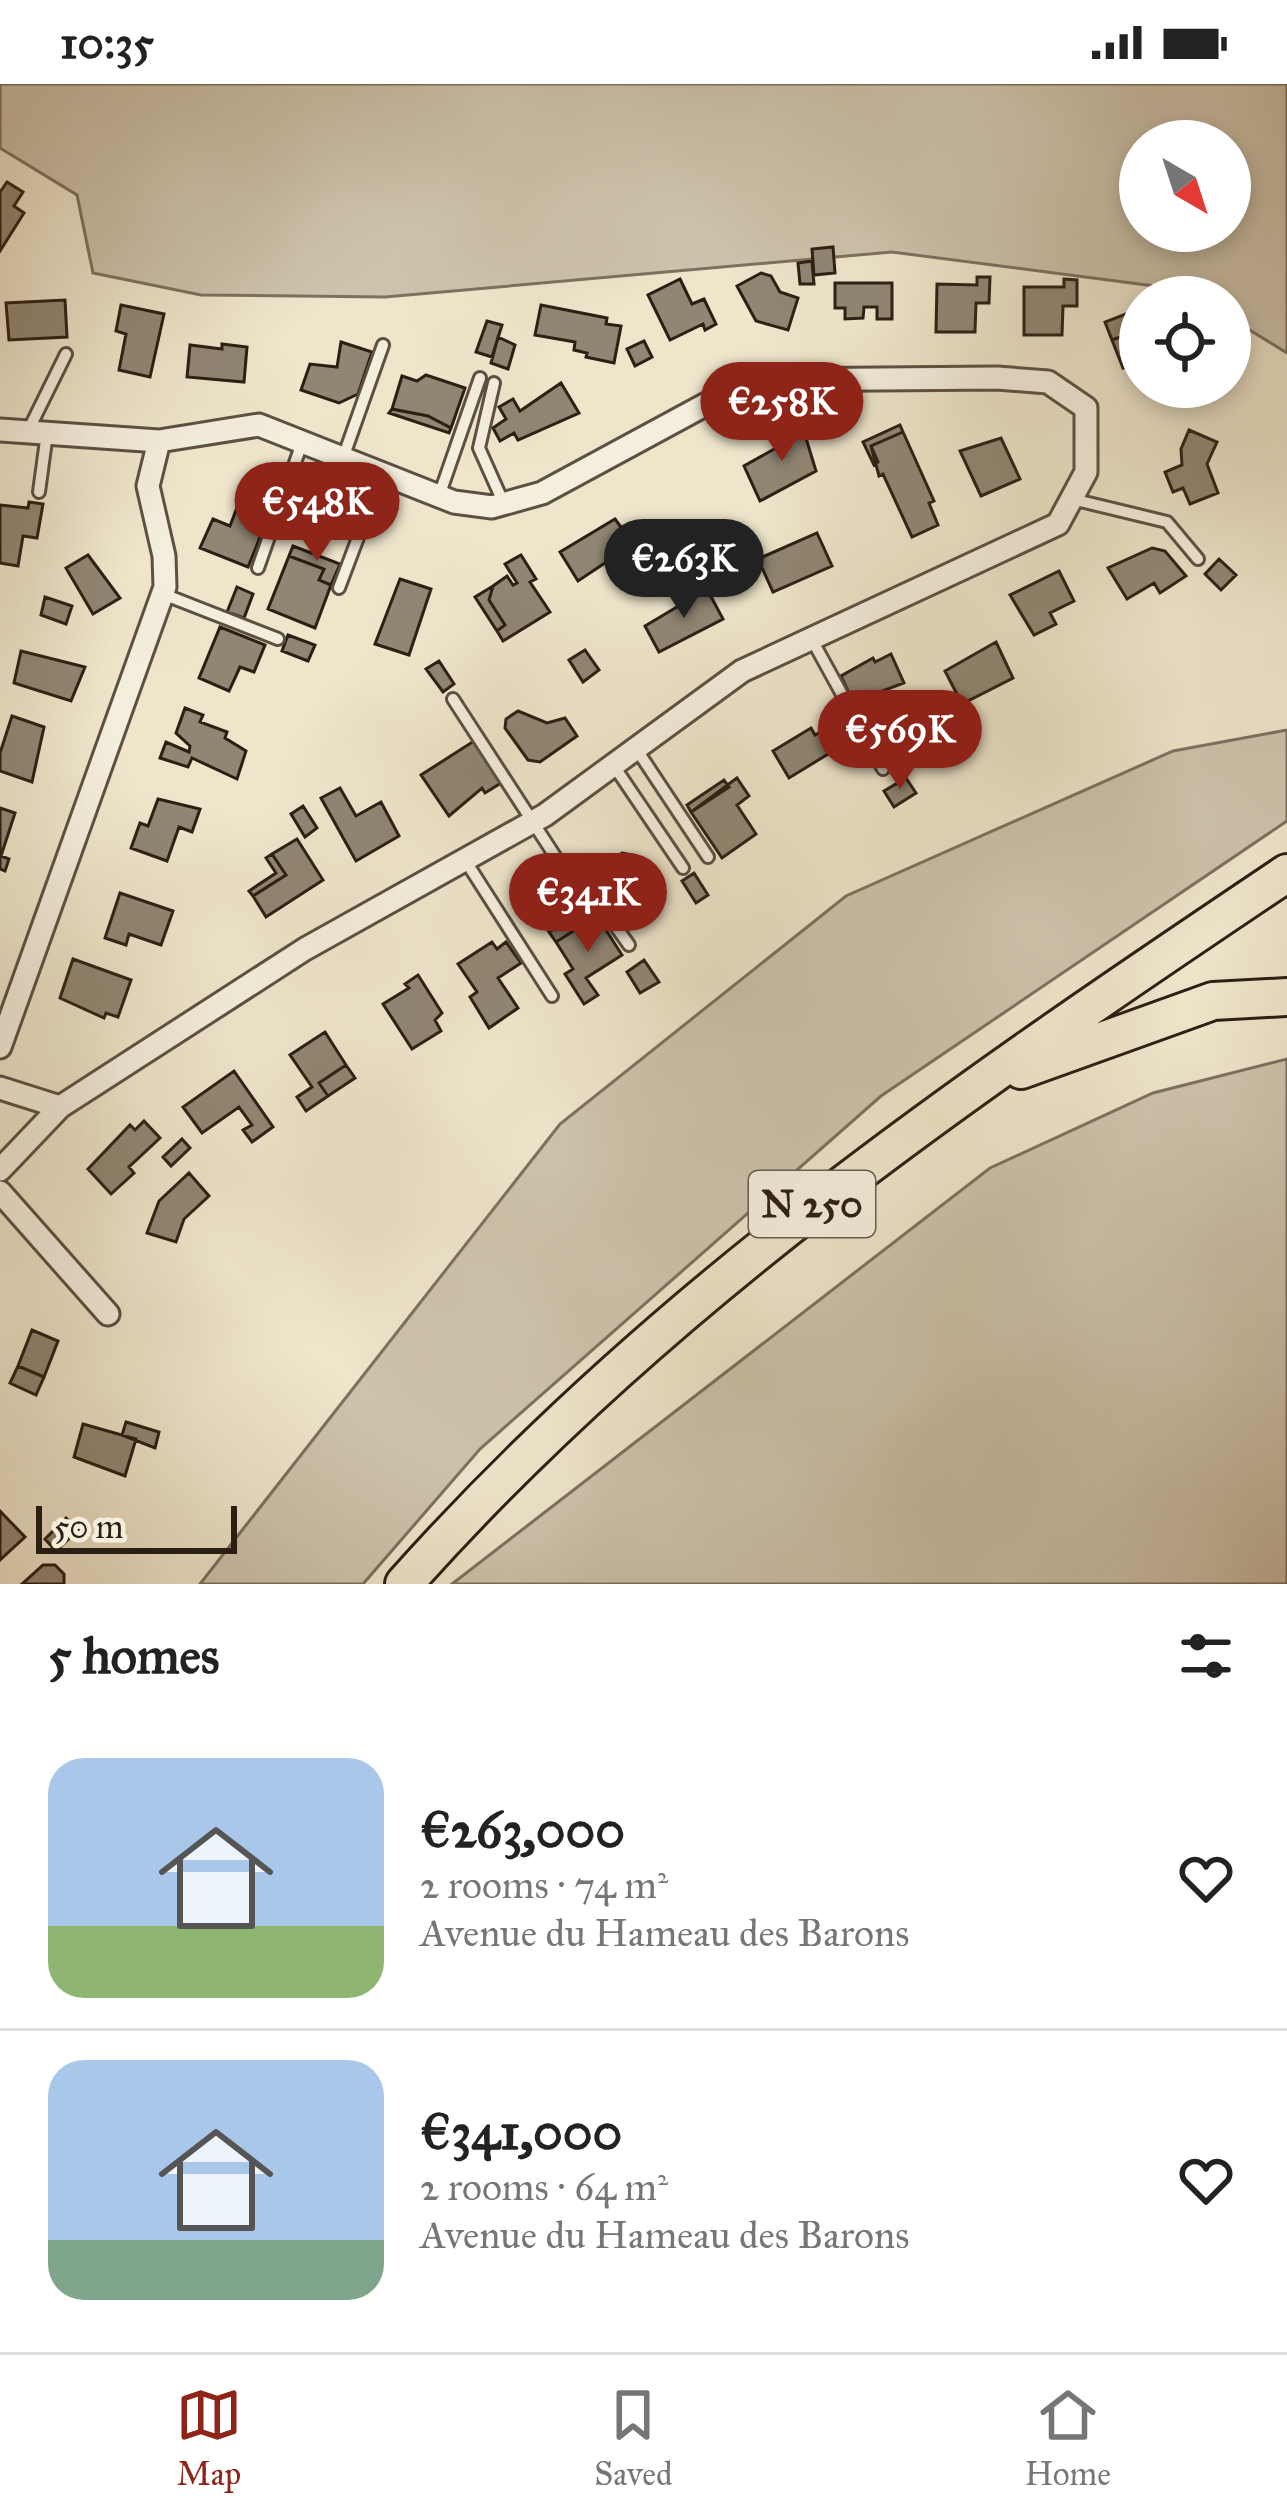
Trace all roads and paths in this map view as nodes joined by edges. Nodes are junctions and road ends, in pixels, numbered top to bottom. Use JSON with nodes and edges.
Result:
{"nodes":[{"id":1,"x":383,"y":345,"type":"dead end"},
{"id":2,"x":66,"y":353,"type":"dead end"},
{"id":3,"x":480,"y":378,"type":"dead end"},
{"id":4,"x":494,"y":383,"type":"dead end"},
{"id":5,"x":0,"y":430,"type":"edge"},
{"id":6,"x":38,"y":433,"type":"junction"},
{"id":7,"x":159,"y":442,"type":"junction"},
{"id":8,"x":302,"y":442,"type":"junction"},
{"id":9,"x":343,"y":458,"type":"junction"},
{"id":10,"x":382,"y":474,"type":"junction"},
{"id":11,"x":39,"y":491,"type":"dead end"},
{"id":12,"x":439,"y":496,"type":"junction"},
{"id":13,"x":1072,"y":500,"type":"junction"},
{"id":14,"x":504,"y":504,"type":"junction"},
{"id":15,"x":1198,"y":559,"type":"dead end"},
{"id":16,"x":258,"y":568,"type":"dead end"},
{"id":17,"x":338,"y":588,"type":"dead end"},
{"id":18,"x":163,"y":594,"type":"junction"},
{"id":19,"x":811,"y":638,"type":"junction"},
{"id":20,"x":278,"y":639,"type":"dead end"},
{"id":21,"x":452,"y":699,"type":"dead end"},
{"id":22,"x":636,"y":749,"type":"junction"},
{"id":23,"x":614,"y":765,"type":"junction"},
{"id":24,"x":883,"y":769,"type":"dead end"},
{"id":25,"x":532,"y":822,"type":"junction"},
{"id":26,"x":708,"y":857,"type":"dead end"},
{"id":27,"x":465,"y":860,"type":"junction"},
{"id":28,"x":683,"y":868,"type":"dead end"},
{"id":29,"x":1287,"y":873,"type":"edge"},
{"id":30,"x":1287,"y":902,"type":"edge"},
{"id":31,"x":628,"y":945,"type":"dead end"},
{"id":32,"x":1120,"y":985,"type":"junction"},
{"id":33,"x":552,"y":996,"type":"dead end"},
{"id":34,"x":1287,"y":997,"type":"edge"},
{"id":35,"x":0,"y":1046,"type":"edge"},
{"id":36,"x":0,"y":1088,"type":"edge"},
{"id":37,"x":968,"y":1090,"type":"junction"},
{"id":38,"x":60,"y":1107,"type":"junction"},
{"id":39,"x":0,"y":1170,"type":"edge"},
{"id":40,"x":0,"y":1192,"type":"edge"},
{"id":41,"x":108,"y":1314,"type":"dead end"},
{"id":42,"x":404,"y":1584,"type":"edge"}],
"edges":[{"from":1,"to":9,"type":"lane"},
{"from":2,"to":6,"type":"lane"},
{"from":3,"to":12,"type":"lane"},
{"from":4,"to":14,"type":"lane"},
{"from":5,"to":6,"type":"street"},
{"from":6,"to":7,"type":"street"},
{"from":6,"to":11,"type":"lane"},
{"from":7,"to":8,"type":"street"},
{"from":7,"to":18,"type":"street"},
{"from":8,"to":9,"type":"street"},
{"from":8,"to":16,"type":"lane"},
{"from":9,"to":10,"type":"street"},
{"from":10,"to":12,"type":"street"},
{"from":10,"to":17,"type":"lane"},
{"from":12,"to":14,"type":"street"},
{"from":13,"to":14,"type":"street"},
{"from":13,"to":15,"type":"lane"},
{"from":13,"to":19,"type":"street"},
{"from":18,"to":20,"type":"lane"},
{"from":18,"to":35,"type":"street"},
{"from":19,"to":22,"type":"street"},
{"from":19,"to":24,"type":"lane"},
{"from":21,"to":25,"type":"lane"},
{"from":22,"to":23,"type":"street"},
{"from":22,"to":26,"type":"lane"},
{"from":23,"to":25,"type":"street"},
{"from":23,"to":28,"type":"lane"},
{"from":25,"to":27,"type":"street"},
{"from":25,"to":31,"type":"lane"},
{"from":27,"to":33,"type":"lane"},
{"from":27,"to":38,"type":"street"},
{"from":29,"to":32,"type":"main road"},
{"from":30,"to":32,"type":"main road","number":"N 250"},
{"from":32,"to":37,"type":"main road","number":"N 250"},
{"from":34,"to":37,"type":"main road"},
{"from":36,"to":38,"type":"street"},
{"from":37,"to":42,"type":"main road","number":"N 250"},
{"from":38,"to":39,"type":"street"},
{"from":40,"to":41,"type":"street"}]}
